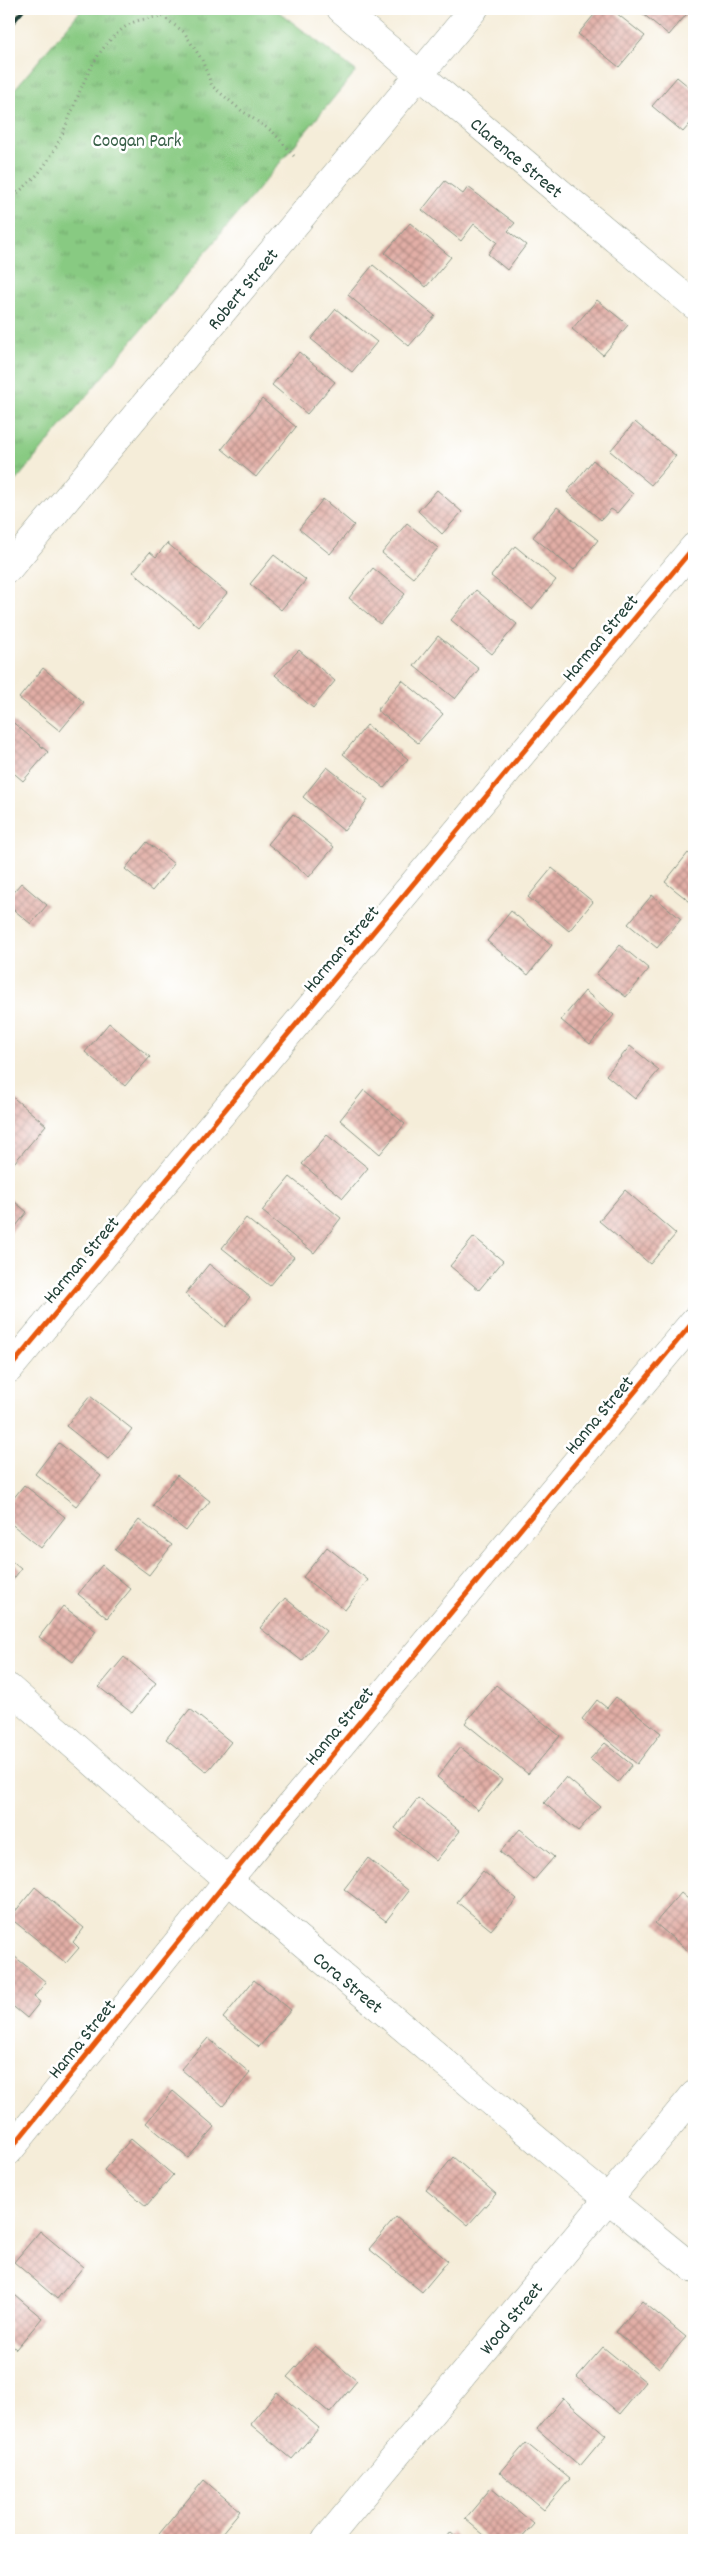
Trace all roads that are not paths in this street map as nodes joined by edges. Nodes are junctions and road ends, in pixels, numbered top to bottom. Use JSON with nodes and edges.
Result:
{"nodes":[{"id":1,"x":341,"y":9,"type":"edge"},
{"id":2,"x":474,"y":9,"type":"edge"},
{"id":3,"x":419,"y":75,"type":"junction"},
{"id":4,"x":694,"y":305,"type":"edge"},
{"id":5,"x":694,"y":547,"type":"edge"},
{"id":6,"x":9,"y":568,"type":"edge"},
{"id":7,"x":694,"y":1322,"type":"edge"},
{"id":8,"x":9,"y":1368,"type":"edge"},
{"id":9,"x":9,"y":1688,"type":"edge"},
{"id":10,"x":228,"y":1880,"type":"junction"},
{"id":11,"x":694,"y":2095,"type":"edge"},
{"id":12,"x":9,"y":2151,"type":"edge"},
{"id":13,"x":608,"y":2199,"type":"junction"},
{"id":14,"x":694,"y":2269,"type":"edge"},
{"id":15,"x":326,"y":2540,"type":"edge"}],
"edges":[{"from":1,"to":3,"type":"street","name":"Clarence Street"},
{"from":2,"to":3,"type":"street","name":"Robert Street"},
{"from":3,"to":4,"type":"street","name":"Clarence Street"},
{"from":3,"to":6,"type":"street","name":"Robert Street"},
{"from":5,"to":8,"type":"street","name":"Harman Street"},
{"from":7,"to":10,"type":"street","name":"Hanna Street"},
{"from":9,"to":10,"type":"street","name":"Cora Street"},
{"from":10,"to":12,"type":"street","name":"Hanna Street"},
{"from":10,"to":13,"type":"street","name":"Cora Street"},
{"from":11,"to":13,"type":"street","name":"Wood Street"},
{"from":13,"to":14,"type":"street","name":"Cora Street"},
{"from":13,"to":15,"type":"street","name":"Wood Street"}]}
